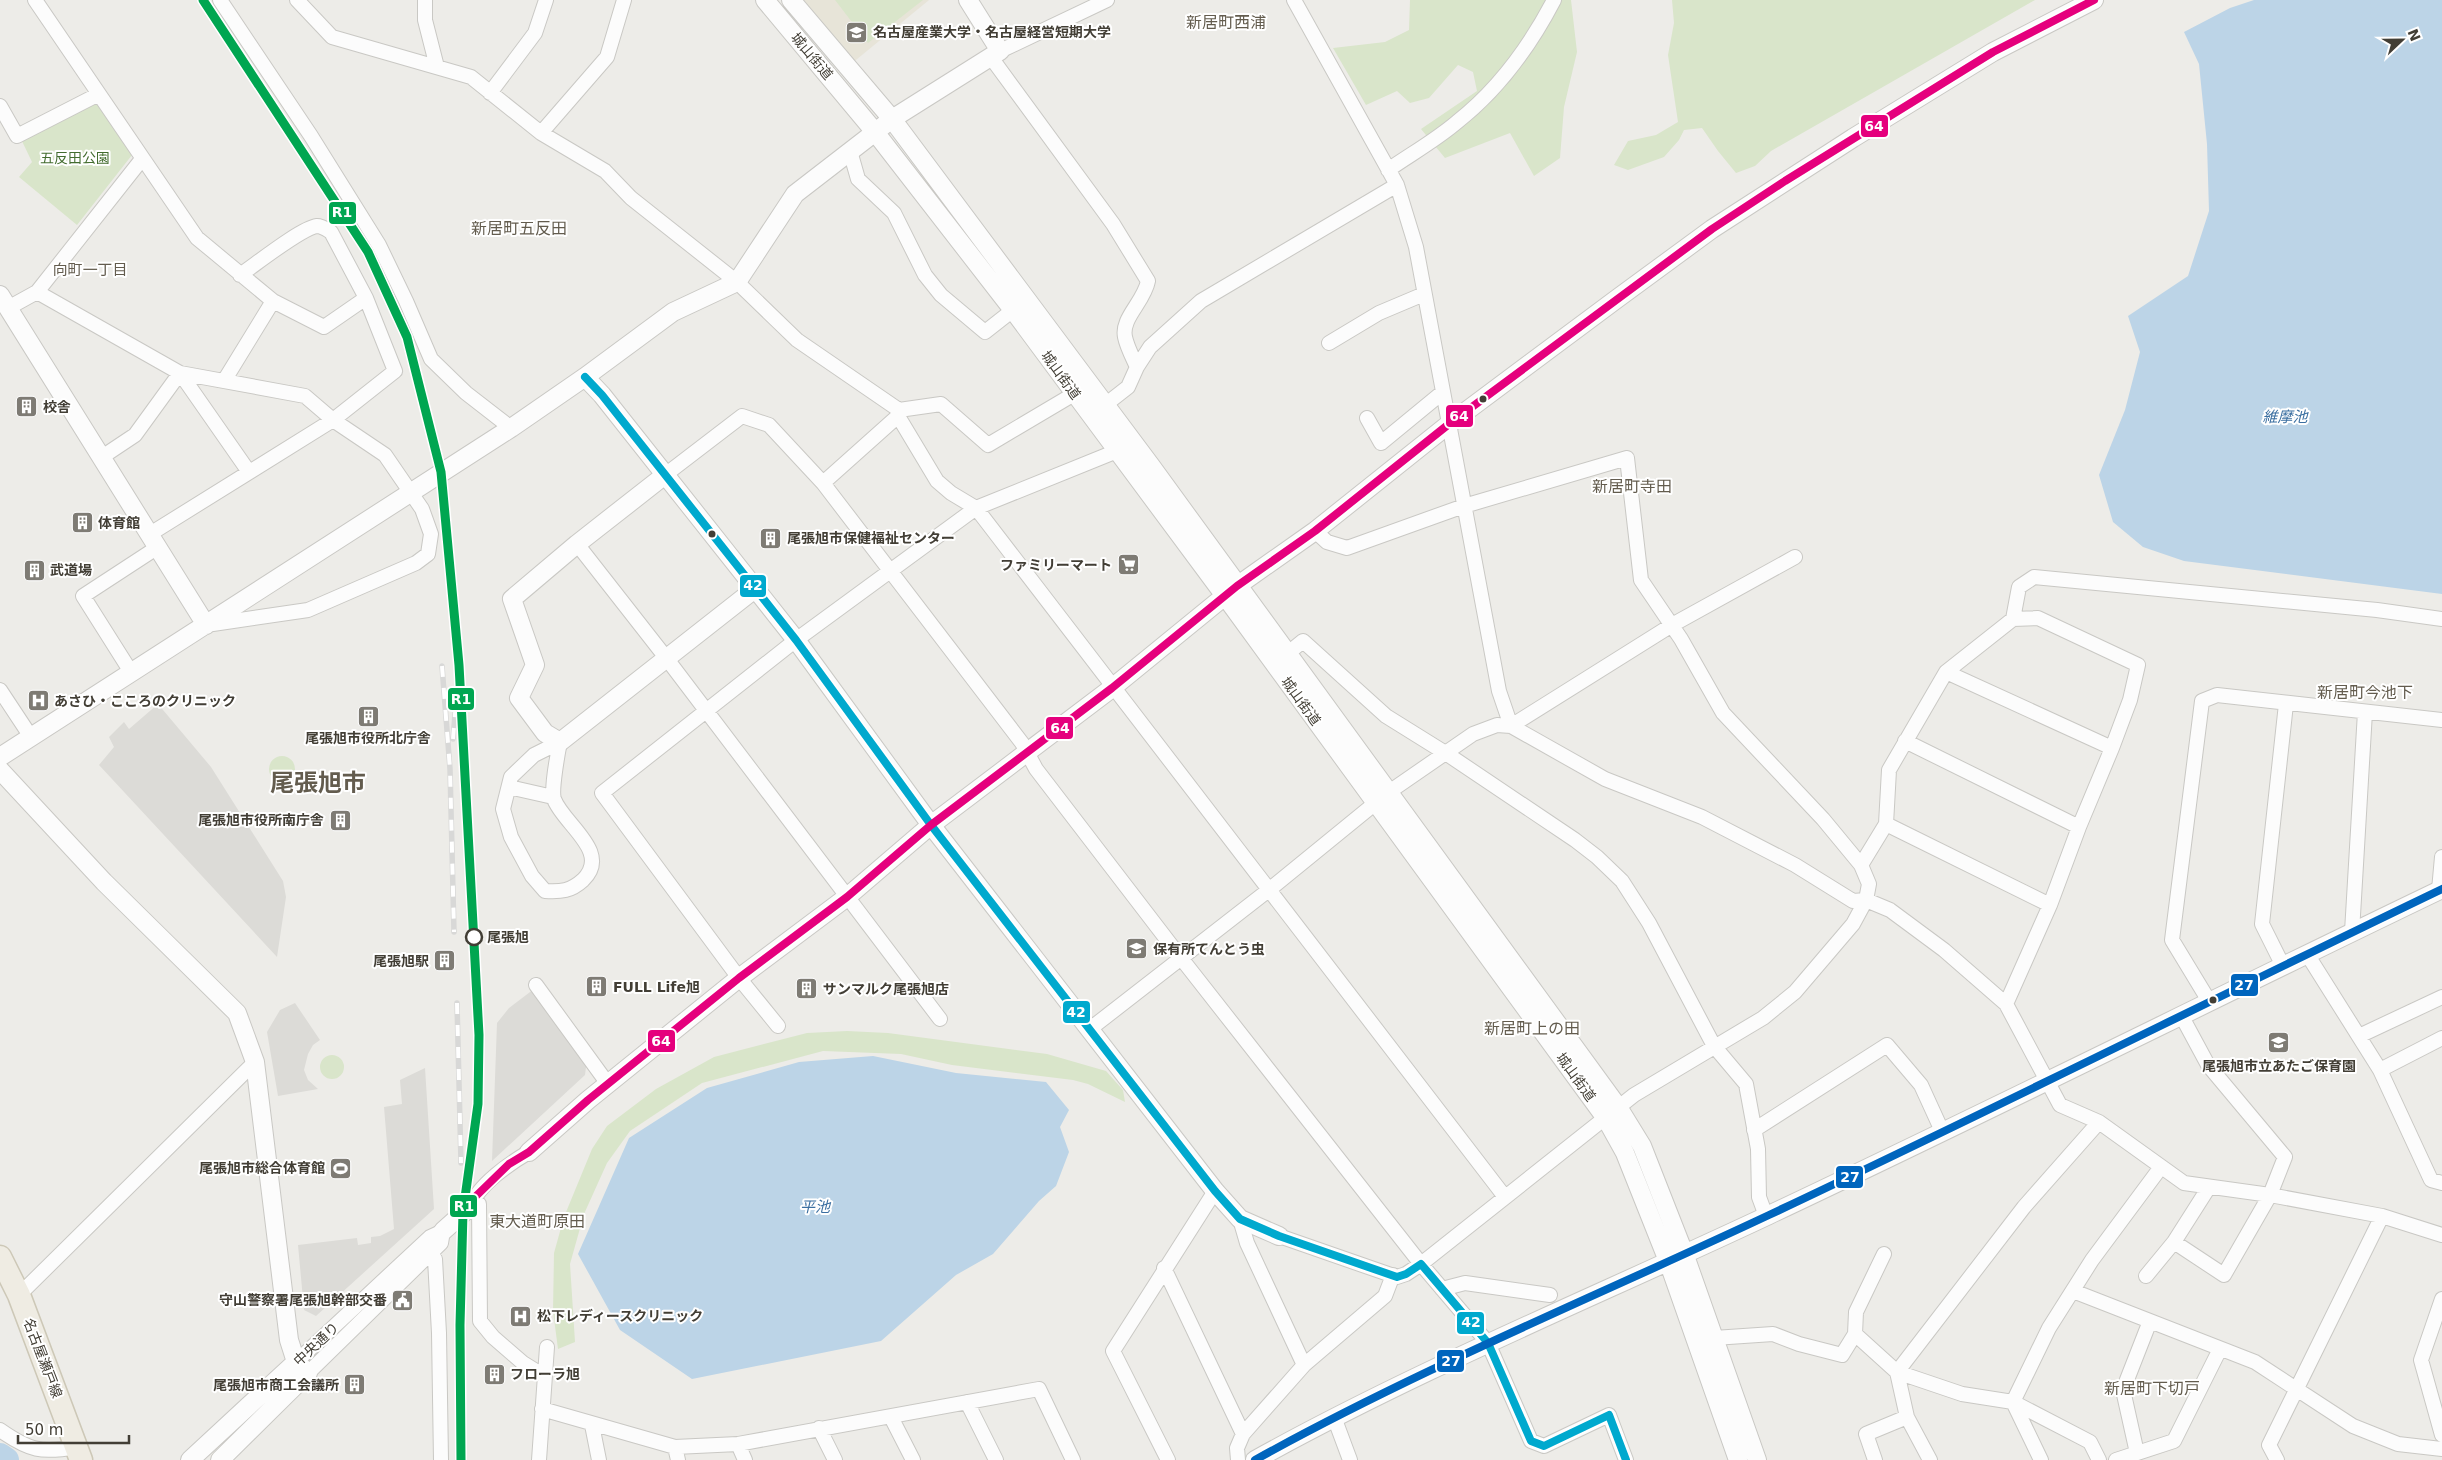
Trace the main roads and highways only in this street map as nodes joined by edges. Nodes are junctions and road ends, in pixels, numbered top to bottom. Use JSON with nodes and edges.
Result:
{"nodes":[{"id":1,"x":0,"y":1257,"type":"edge"},
{"id":2,"x":79,"y":1453,"type":"edge"}],
"edges":[{"from":1,"to":2,"type":"main road","name":"名古屋瀬戸線"}]}
